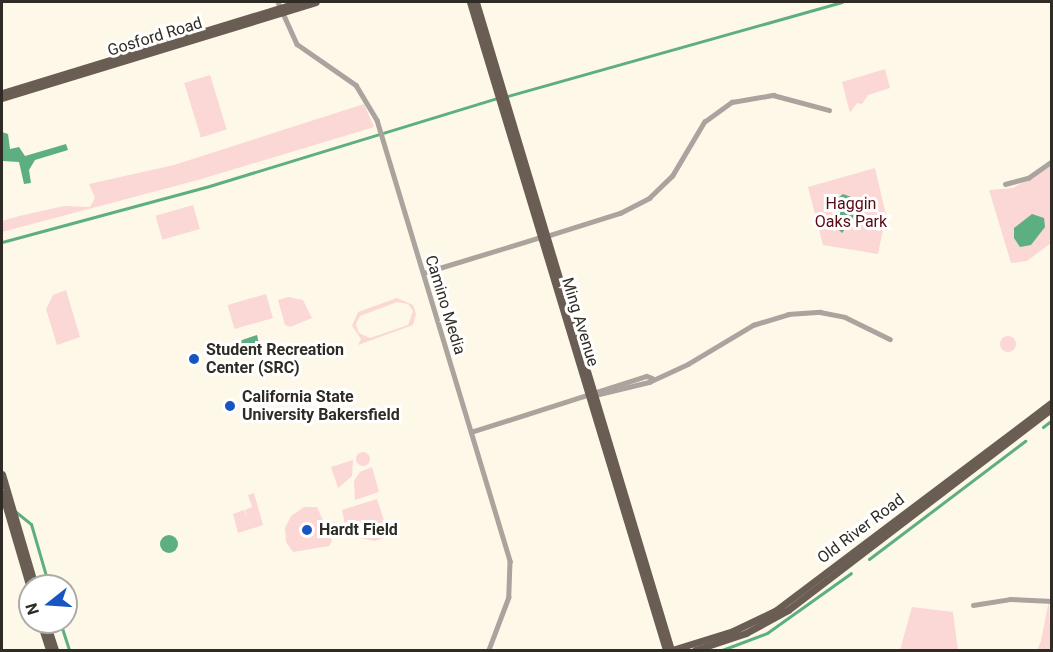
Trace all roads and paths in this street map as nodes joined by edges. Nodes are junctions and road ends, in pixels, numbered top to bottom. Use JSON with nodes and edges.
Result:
{"nodes":[{"id":1,"x":299,"y":2,"type":"edge"},
{"id":2,"x":316,"y":2,"type":"edge"},
{"id":3,"x":470,"y":2,"type":"edge"},
{"id":4,"x":476,"y":2,"type":"edge"},
{"id":5,"x":279,"y":7,"type":"edge"},
{"id":6,"x":2,"y":93,"type":"edge"},
{"id":7,"x":501,"y":97,"type":"junction"},
{"id":8,"x":2,"y":98,"type":"edge"},
{"id":9,"x":829,"y":110,"type":"dead end"},
{"id":10,"x":511,"y":139,"type":"junction"},
{"id":11,"x":523,"y":158,"type":"junction"},
{"id":12,"x":1052,"y":161,"type":"edge"},
{"id":13,"x":1005,"y":184,"type":"dead end"},
{"id":14,"x":544,"y":236,"type":"junction"},
{"id":15,"x":423,"y":273,"type":"junction"},
{"id":16,"x":890,"y":339,"type":"dead end"},
{"id":17,"x":592,"y":396,"type":"junction"},
{"id":18,"x":1052,"y":402,"type":"edge"},
{"id":19,"x":1052,"y":408,"type":"edge"},
{"id":20,"x":471,"y":432,"type":"junction"},
{"id":21,"x":2,"y":474,"type":"edge"},
{"id":22,"x":2,"y":494,"type":"edge"},
{"id":23,"x":11,"y":506,"type":"junction"},
{"id":24,"x":26,"y":574,"type":"edge"},
{"id":25,"x":31,"y":574,"type":"edge"},
{"id":26,"x":1052,"y":601,"type":"edge"},
{"id":27,"x":973,"y":605,"type":"dead end"},
{"id":28,"x":44,"y":634,"type":"edge"},
{"id":29,"x":50,"y":634,"type":"edge"},
{"id":30,"x":49,"y":651,"type":"edge"},
{"id":31,"x":55,"y":651,"type":"edge"},
{"id":32,"x":489,"y":651,"type":"edge"},
{"id":33,"x":666,"y":651,"type":"edge"},
{"id":34,"x":672,"y":651,"type":"edge"},
{"id":35,"x":695,"y":651,"type":"edge"}],
"edges":[{"from":1,"to":5,"type":"main road","name":"Gosford Road"},
{"from":2,"to":5,"type":"main road","name":"Gosford Road"},
{"from":3,"to":7,"type":"main road","name":"Ming Avenue"},
{"from":4,"to":7,"type":"main road","name":"Ming Avenue"},
{"from":5,"to":6,"type":"main road","name":"Gosford Road"},
{"from":5,"to":8,"type":"main road","name":"Gosford Road"},
{"from":5,"to":15,"type":"street","name":"Camino Media"},
{"from":7,"to":10,"type":"main road","name":"Ming Avenue"},
{"from":7,"to":11,"type":"main road","name":"Ming Avenue"},
{"from":9,"to":14,"type":"street"},
{"from":10,"to":11,"type":"main road"},
{"from":10,"to":14,"type":"main road","name":"Ming Avenue"},
{"from":11,"to":14,"type":"main road","name":"Ming Avenue"},
{"from":12,"to":13,"type":"street"},
{"from":14,"to":15,"type":"street"},
{"from":14,"to":17,"type":"main road","name":"Ming Avenue"},
{"from":15,"to":20,"type":"street","name":"Camino Media"},
{"from":16,"to":17,"type":"street"},
{"from":17,"to":20,"type":"street"},
{"from":17,"to":33,"type":"main road","name":"Ming Avenue"},
{"from":17,"to":34,"type":"main road","name":"Ming Avenue"},
{"from":18,"to":34,"type":"main road","name":"Old River Road"},
{"from":19,"to":35,"type":"main road","name":"Old River Road"},
{"from":20,"to":32,"type":"street","name":"Camino Media"},
{"from":21,"to":23,"type":"main road"},
{"from":22,"to":23,"type":"main road"},
{"from":22,"to":24,"type":"main road"},
{"from":23,"to":25,"type":"main road"},
{"from":26,"to":27,"type":"street"},
{"from":28,"to":30,"type":"main road"},
{"from":29,"to":31,"type":"main road"}]}
